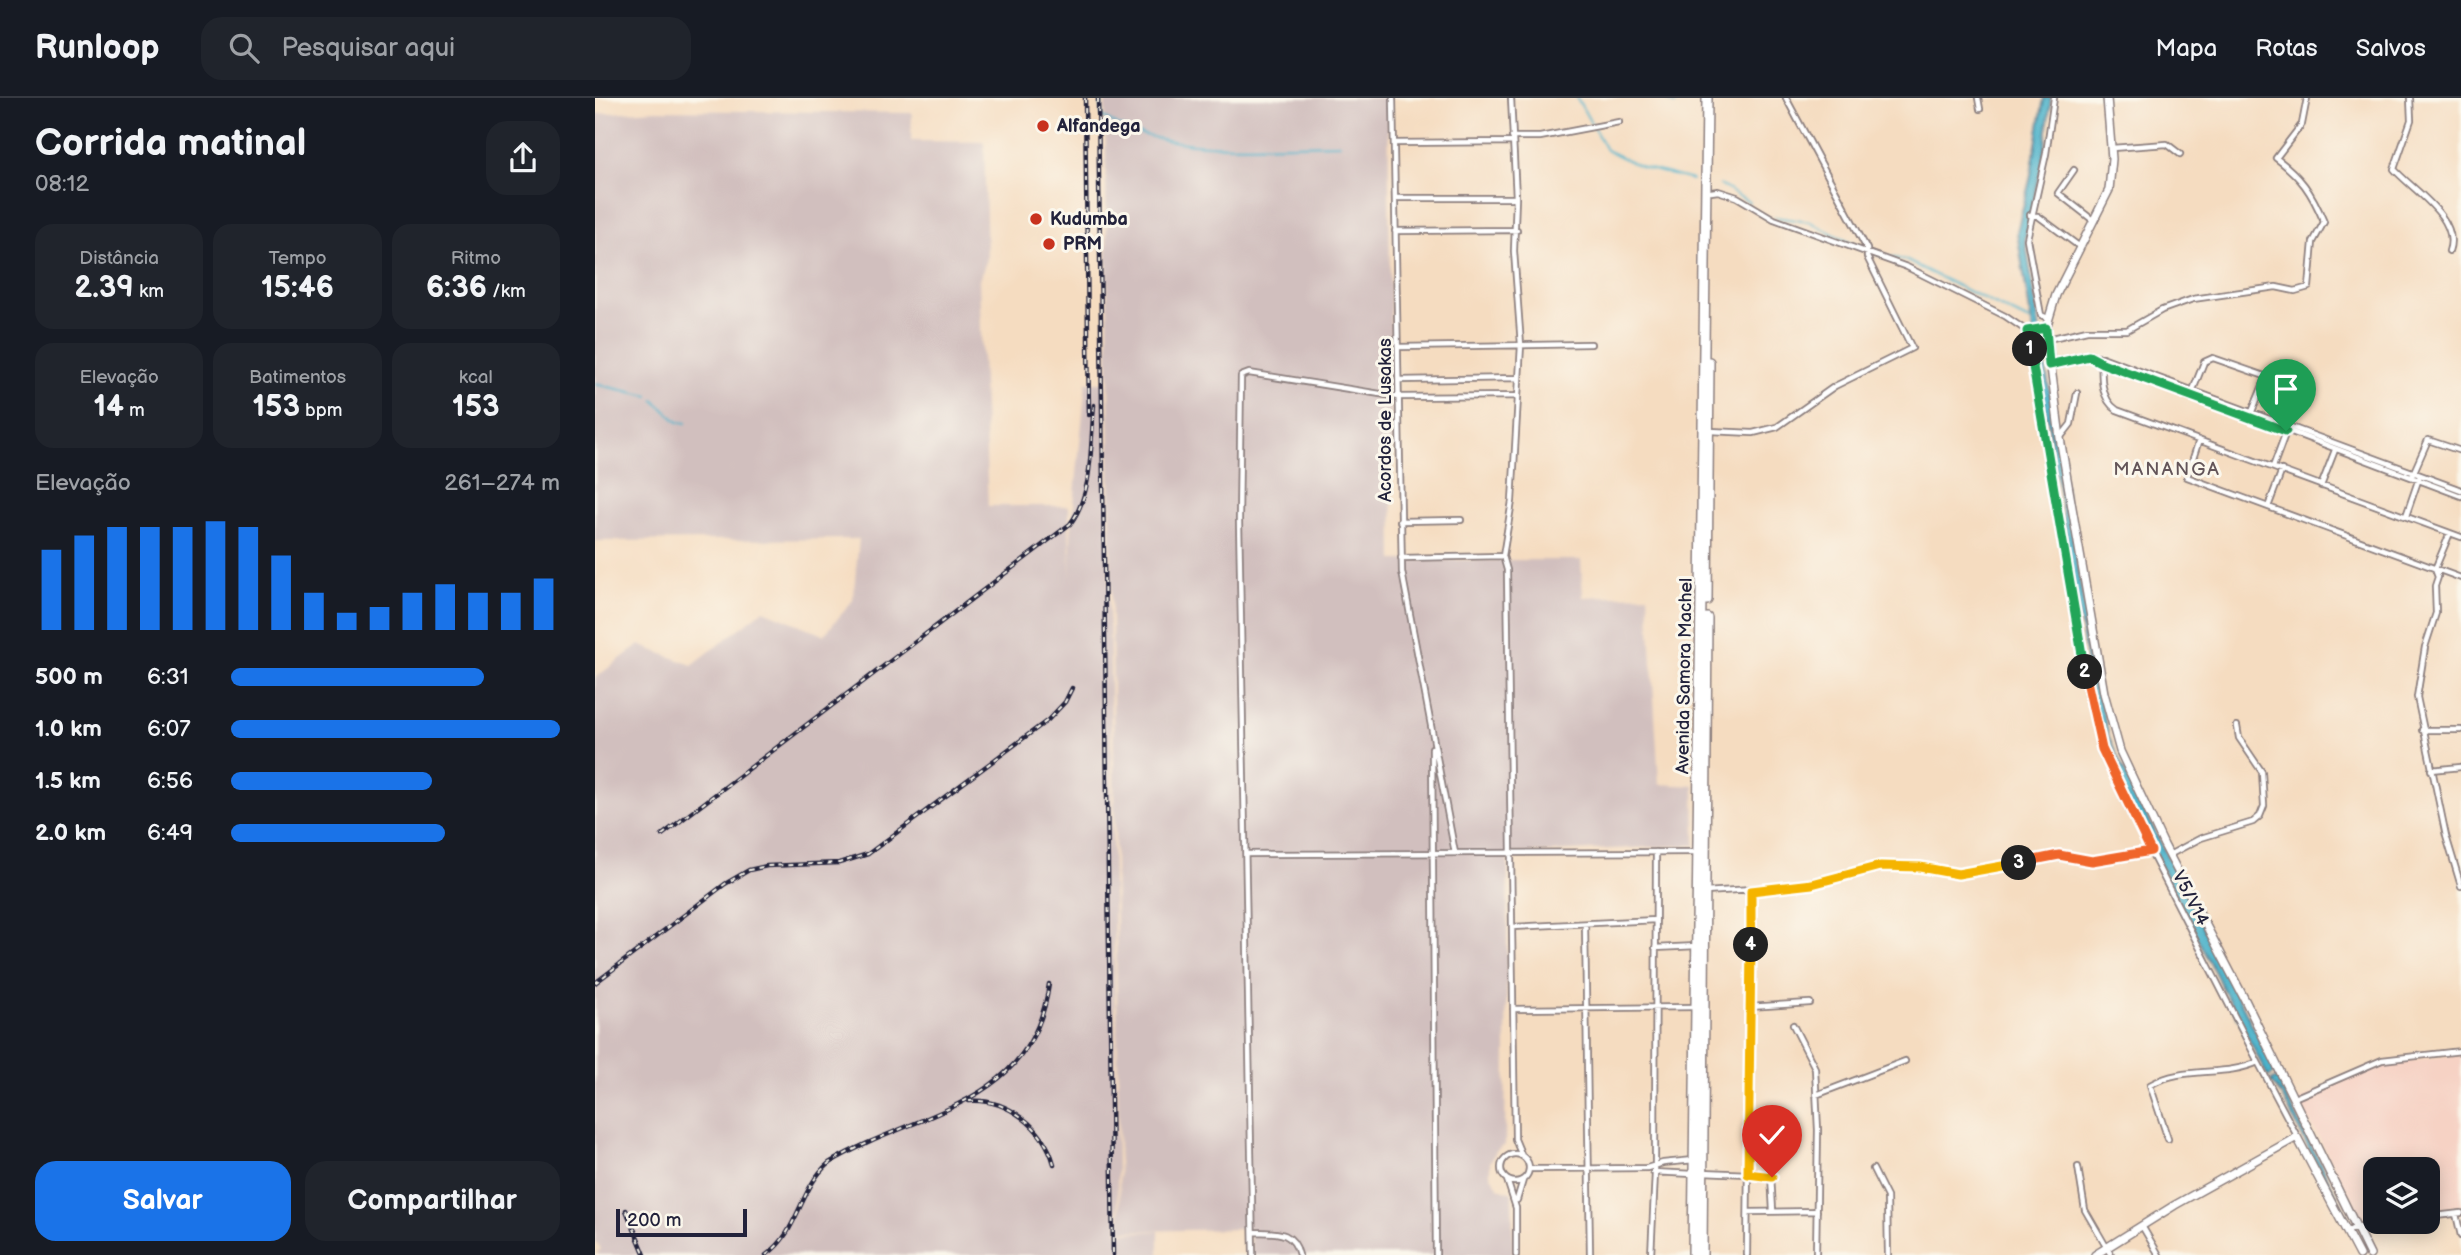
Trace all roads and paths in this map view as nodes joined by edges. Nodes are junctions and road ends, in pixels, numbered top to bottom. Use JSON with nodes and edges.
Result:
{"nodes":[{"id":1,"x":1393,"y":98,"type":"edge"},
{"id":2,"x":1511,"y":98,"type":"edge"},
{"id":3,"x":1709,"y":98,"type":"edge"},
{"id":4,"x":1786,"y":98,"type":"edge"},
{"id":5,"x":1978,"y":98,"type":"edge"},
{"id":6,"x":2054,"y":98,"type":"edge"},
{"id":7,"x":2107,"y":98,"type":"edge"},
{"id":8,"x":2307,"y":98,"type":"edge"},
{"id":9,"x":2410,"y":98,"type":"edge"},
{"id":10,"x":1980,"y":110,"type":"dead end"},
{"id":11,"x":1619,"y":122,"type":"dead end"},
{"id":12,"x":1512,"y":140,"type":"junction"},
{"id":13,"x":1394,"y":143,"type":"junction"},
{"id":14,"x":2111,"y":148,"type":"junction"},
{"id":15,"x":2180,"y":154,"type":"dead end"},
{"id":16,"x":2074,"y":170,"type":"dead end"},
{"id":17,"x":1711,"y":192,"type":"junction"},
{"id":18,"x":1395,"y":198,"type":"junction"},
{"id":19,"x":1516,"y":198,"type":"junction"},
{"id":20,"x":2031,"y":215,"type":"junction"},
{"id":21,"x":2094,"y":221,"type":"junction"},
{"id":22,"x":1517,"y":230,"type":"junction"},
{"id":23,"x":1395,"y":231,"type":"junction"},
{"id":24,"x":2080,"y":248,"type":"junction"},
{"id":25,"x":2449,"y":251,"type":"dead end"},
{"id":26,"x":1867,"y":252,"type":"junction"},
{"id":27,"x":2048,"y":318,"type":"junction"},
{"id":28,"x":2046,"y":328,"type":"junction"},
{"id":29,"x":2027,"y":331,"type":"junction"},
{"id":30,"x":2046,"y":340,"type":"junction"},
{"id":31,"x":1591,"y":344,"type":"dead end"},
{"id":32,"x":1521,"y":345,"type":"junction"},
{"id":33,"x":1398,"y":347,"type":"junction"},
{"id":34,"x":2089,"y":356,"type":"junction"},
{"id":35,"x":2102,"y":356,"type":"junction"},
{"id":36,"x":2102,"y":363,"type":"junction"},
{"id":37,"x":2049,"y":365,"type":"junction"},
{"id":38,"x":2266,"y":377,"type":"junction"},
{"id":39,"x":1519,"y":378,"type":"junction"},
{"id":40,"x":1399,"y":380,"type":"junction"},
{"id":41,"x":2296,"y":387,"type":"dead end"},
{"id":42,"x":2193,"y":390,"type":"junction"},
{"id":43,"x":2077,"y":393,"type":"dead end"},
{"id":44,"x":1518,"y":396,"type":"junction"},
{"id":45,"x":1399,"y":397,"type":"junction"},
{"id":46,"x":2250,"y":415,"type":"junction"},
{"id":47,"x":2287,"y":428,"type":"junction"},
{"id":48,"x":1705,"y":430,"type":"junction"},
{"id":49,"x":2060,"y":438,"type":"junction"},
{"id":50,"x":2199,"y":440,"type":"junction"},
{"id":51,"x":2335,"y":450,"type":"junction"},
{"id":52,"x":2461,"y":451,"type":"edge"},
{"id":53,"x":2377,"y":463,"type":"junction"},
{"id":54,"x":2273,"y":467,"type":"junction"},
{"id":55,"x":2282,"y":470,"type":"junction"},
{"id":56,"x":2413,"y":475,"type":"junction"},
{"id":57,"x":2419,"y":478,"type":"junction"},
{"id":58,"x":2321,"y":486,"type":"junction"},
{"id":59,"x":2459,"y":492,"type":"edge"},
{"id":60,"x":2267,"y":507,"type":"junction"},
{"id":61,"x":2406,"y":516,"type":"junction"},
{"id":62,"x":1461,"y":520,"type":"dead end"},
{"id":63,"x":1400,"y":521,"type":"junction"},
{"id":64,"x":2450,"y":533,"type":"junction"},
{"id":65,"x":2461,"y":537,"type":"edge"},
{"id":66,"x":1503,"y":556,"type":"junction"},
{"id":67,"x":1401,"y":558,"type":"junction"},
{"id":68,"x":2435,"y":569,"type":"junction"},
{"id":69,"x":2461,"y":578,"type":"edge"},
{"id":70,"x":2237,"y":726,"type":"dead end"},
{"id":71,"x":2422,"y":730,"type":"junction"},
{"id":72,"x":2461,"y":730,"type":"edge"},
{"id":73,"x":1432,"y":738,"type":"junction"},
{"id":74,"x":2461,"y":767,"type":"edge"},
{"id":75,"x":2431,"y":770,"type":"junction"},
{"id":76,"x":2151,"y":851,"type":"junction"},
{"id":77,"x":1511,"y":852,"type":"junction"},
{"id":78,"x":1657,"y":852,"type":"junction"},
{"id":79,"x":1698,"y":852,"type":"junction"},
{"id":80,"x":1455,"y":853,"type":"junction"},
{"id":81,"x":1247,"y":854,"type":"junction"},
{"id":82,"x":1431,"y":854,"type":"junction"},
{"id":83,"x":2169,"y":856,"type":"junction"},
{"id":84,"x":2461,"y":885,"type":"edge"},
{"id":85,"x":1751,"y":891,"type":"junction"},
{"id":86,"x":1701,"y":892,"type":"junction"},
{"id":87,"x":1655,"y":920,"type":"junction"},
{"id":88,"x":1585,"y":924,"type":"junction"},
{"id":89,"x":1512,"y":927,"type":"junction"},
{"id":90,"x":1696,"y":946,"type":"junction"},
{"id":91,"x":1655,"y":948,"type":"junction"},
{"id":92,"x":1810,"y":1003,"type":"dead end"},
{"id":93,"x":1696,"y":1007,"type":"junction"},
{"id":94,"x":1749,"y":1007,"type":"junction"},
{"id":95,"x":1514,"y":1009,"type":"junction"},
{"id":96,"x":1655,"y":1009,"type":"junction"},
{"id":97,"x":1587,"y":1010,"type":"junction"},
{"id":98,"x":1793,"y":1025,"type":"dead end"},
{"id":99,"x":2461,"y":1051,"type":"edge"},
{"id":100,"x":1905,"y":1061,"type":"dead end"},
{"id":101,"x":2258,"y":1062,"type":"junction"},
{"id":102,"x":1816,"y":1095,"type":"junction"},
{"id":103,"x":2293,"y":1099,"type":"junction"},
{"id":104,"x":2297,"y":1137,"type":"junction"},
{"id":105,"x":1515,"y":1139,"type":"junction"},
{"id":106,"x":2168,"y":1139,"type":"dead end"},
{"id":107,"x":1507,"y":1156,"type":"junction"},
{"id":108,"x":1522,"y":1156,"type":"junction"},
{"id":109,"x":1694,"y":1160,"type":"junction"},
{"id":110,"x":1655,"y":1164,"type":"junction"},
{"id":111,"x":2078,"y":1167,"type":"dead end"},
{"id":112,"x":1647,"y":1168,"type":"junction"},
{"id":113,"x":1529,"y":1169,"type":"junction"},
{"id":114,"x":1873,"y":1169,"type":"dead end"},
{"id":115,"x":1589,"y":1170,"type":"junction"},
{"id":116,"x":1655,"y":1173,"type":"junction"},
{"id":117,"x":1698,"y":1173,"type":"junction"},
{"id":118,"x":1748,"y":1174,"type":"junction"},
{"id":119,"x":1507,"y":1180,"type":"junction"},
{"id":120,"x":1523,"y":1180,"type":"junction"},
{"id":121,"x":1698,"y":1198,"type":"junction"},
{"id":122,"x":1516,"y":1208,"type":"junction"},
{"id":123,"x":1773,"y":1211,"type":"junction"},
{"id":124,"x":1817,"y":1211,"type":"junction"},
{"id":125,"x":1749,"y":1212,"type":"junction"},
{"id":126,"x":2459,"y":1214,"type":"edge"},
{"id":127,"x":2440,"y":1216,"type":"edge"},
{"id":128,"x":2142,"y":1226,"type":"junction"},
{"id":129,"x":2363,"y":1226,"type":"edge"},
{"id":130,"x":2356,"y":1227,"type":"junction"},
{"id":131,"x":1253,"y":1232,"type":"junction"},
{"id":132,"x":2347,"y":1232,"type":"junction"},
{"id":133,"x":2461,"y":1236,"type":"edge"},
{"id":134,"x":2109,"y":1251,"type":"edge"},
{"id":135,"x":1253,"y":1255,"type":"edge"},
{"id":136,"x":1299,"y":1255,"type":"edge"},
{"id":137,"x":1436,"y":1255,"type":"edge"},
{"id":138,"x":1516,"y":1255,"type":"edge"},
{"id":139,"x":1590,"y":1255,"type":"edge"},
{"id":140,"x":1651,"y":1255,"type":"edge"},
{"id":141,"x":1693,"y":1255,"type":"edge"},
{"id":142,"x":1702,"y":1255,"type":"edge"},
{"id":143,"x":1747,"y":1255,"type":"edge"},
{"id":144,"x":1816,"y":1255,"type":"edge"},
{"id":145,"x":1888,"y":1255,"type":"edge"},
{"id":146,"x":2095,"y":1255,"type":"edge"},
{"id":147,"x":2159,"y":1255,"type":"edge"},
{"id":148,"x":2358,"y":1255,"type":"edge"},
{"id":149,"x":2370,"y":1255,"type":"edge"}],
"edges":[{"from":1,"to":13,"type":"street","name":"Acordos de Lusakas"},
{"from":2,"to":12,"type":"street"},
{"from":3,"to":17,"type":"highway","name":"Avenida Samora Machel"},
{"from":3,"to":48,"type":"highway","name":"Avenida Samora Machel"},
{"from":4,"to":26,"type":"street"},
{"from":5,"to":10,"type":"street"},
{"from":6,"to":20,"type":"street"},
{"from":7,"to":14,"type":"street"},
{"from":8,"to":30,"type":"street"},
{"from":9,"to":25,"type":"street"},
{"from":11,"to":12,"type":"street"},
{"from":12,"to":13,"type":"street"},
{"from":12,"to":19,"type":"street"},
{"from":13,"to":18,"type":"street","name":"Acordos de Lusakas"},
{"from":14,"to":15,"type":"street"},
{"from":14,"to":21,"type":"street"},
{"from":16,"to":21,"type":"street"},
{"from":17,"to":26,"type":"street"},
{"from":17,"to":48,"type":"highway","name":"Avenida Samora Machel"},
{"from":18,"to":19,"type":"street"},
{"from":18,"to":23,"type":"street","name":"Acordos de Lusakas"},
{"from":19,"to":22,"type":"street"},
{"from":20,"to":24,"type":"street"},
{"from":20,"to":27,"type":"street"},
{"from":21,"to":24,"type":"street"},
{"from":22,"to":23,"type":"street"},
{"from":22,"to":32,"type":"street"},
{"from":23,"to":33,"type":"street","name":"Acordos de Lusakas"},
{"from":24,"to":27,"type":"street"},
{"from":26,"to":29,"type":"street"},
{"from":26,"to":48,"type":"street"},
{"from":27,"to":28,"type":"street"},
{"from":28,"to":29,"type":"street"},
{"from":28,"to":30,"type":"street"},
{"from":29,"to":76,"type":"street","name":"V5/V14"},
{"from":30,"to":37,"type":"street"},
{"from":31,"to":32,"type":"street"},
{"from":32,"to":33,"type":"street"},
{"from":32,"to":39,"type":"street"},
{"from":33,"to":40,"type":"street","name":"Acordos de Lusakas"},
{"from":34,"to":35,"type":"street"},
{"from":34,"to":36,"type":"street"},
{"from":34,"to":37,"type":"street"},
{"from":35,"to":36,"type":"street"},
{"from":35,"to":42,"type":"street"},
{"from":36,"to":46,"type":"street"},
{"from":36,"to":50,"type":"street"},
{"from":37,"to":49,"type":"street"},
{"from":38,"to":41,"type":"street"},
{"from":38,"to":42,"type":"street"},
{"from":38,"to":46,"type":"street"},
{"from":39,"to":40,"type":"street"},
{"from":39,"to":44,"type":"street"},
{"from":40,"to":45,"type":"street","name":"Acordos de Lusakas"},
{"from":42,"to":46,"type":"street"},
{"from":43,"to":49,"type":"street"},
{"from":44,"to":45,"type":"street"},
{"from":44,"to":66,"type":"street"},
{"from":45,"to":63,"type":"street","name":"Acordos de Lusakas"},
{"from":45,"to":81,"type":"street"},
{"from":46,"to":47,"type":"street"},
{"from":47,"to":51,"type":"street"},
{"from":47,"to":53,"type":"street"},
{"from":47,"to":54,"type":"street"},
{"from":48,"to":79,"type":"highway","name":"Avenida Samora Machel"},
{"from":48,"to":86,"type":"highway","name":"Avenida Samora Machel"},
{"from":49,"to":83,"type":"street"},
{"from":50,"to":54,"type":"street"},
{"from":50,"to":60,"type":"street"},
{"from":51,"to":53,"type":"street"},
{"from":51,"to":58,"type":"street"},
{"from":52,"to":56,"type":"street"},
{"from":53,"to":56,"type":"street"},
{"from":54,"to":55,"type":"street"},
{"from":55,"to":58,"type":"street"},
{"from":55,"to":60,"type":"street"},
{"from":56,"to":57,"type":"street"},
{"from":57,"to":59,"type":"street"},
{"from":57,"to":61,"type":"street"},
{"from":58,"to":61,"type":"street"},
{"from":60,"to":68,"type":"street"},
{"from":61,"to":64,"type":"street"},
{"from":62,"to":63,"type":"street"},
{"from":63,"to":67,"type":"street","name":"Acordos de Lusakas"},
{"from":64,"to":65,"type":"street"},
{"from":64,"to":68,"type":"street"},
{"from":66,"to":67,"type":"street"},
{"from":66,"to":77,"type":"street"},
{"from":67,"to":73,"type":"street","name":"Acordos de Lusakas"},
{"from":68,"to":69,"type":"street"},
{"from":68,"to":71,"type":"street"},
{"from":70,"to":83,"type":"street"},
{"from":71,"to":72,"type":"street"},
{"from":71,"to":75,"type":"street"},
{"from":73,"to":80,"type":"street"},
{"from":73,"to":82,"type":"street"},
{"from":74,"to":75,"type":"street"},
{"from":75,"to":84,"type":"street"},
{"from":76,"to":85,"type":"street"},
{"from":76,"to":101,"type":"street","name":"V5/V14"},
{"from":77,"to":78,"type":"street"},
{"from":77,"to":80,"type":"street"},
{"from":77,"to":89,"type":"street"},
{"from":78,"to":79,"type":"street"},
{"from":78,"to":87,"type":"street"},
{"from":79,"to":86,"type":"highway","name":"Avenida Samora Machel"},
{"from":80,"to":82,"type":"street"},
{"from":81,"to":82,"type":"street"},
{"from":81,"to":131,"type":"street"},
{"from":82,"to":137,"type":"street"},
{"from":83,"to":103,"type":"street"},
{"from":85,"to":86,"type":"street"},
{"from":85,"to":94,"type":"street"},
{"from":86,"to":90,"type":"highway","name":"Avenida Samora Machel"},
{"from":86,"to":117,"type":"highway","name":"Avenida Samora Machel"},
{"from":87,"to":88,"type":"street"},
{"from":87,"to":91,"type":"street"},
{"from":88,"to":89,"type":"street"},
{"from":88,"to":97,"type":"street"},
{"from":89,"to":95,"type":"street"},
{"from":90,"to":91,"type":"street"},
{"from":90,"to":93,"type":"highway","name":"Avenida Samora Machel"},
{"from":91,"to":96,"type":"street"},
{"from":92,"to":94,"type":"street"},
{"from":93,"to":96,"type":"street"},
{"from":93,"to":109,"type":"highway","name":"Avenida Samora Machel"},
{"from":94,"to":118,"type":"street"},
{"from":95,"to":97,"type":"street"},
{"from":95,"to":105,"type":"street"},
{"from":96,"to":97,"type":"street"},
{"from":96,"to":110,"type":"street"},
{"from":97,"to":115,"type":"street"},
{"from":98,"to":102,"type":"street"},
{"from":99,"to":103,"type":"street"},
{"from":100,"to":102,"type":"street"},
{"from":101,"to":104,"type":"street","name":"V5/V14"},
{"from":101,"to":106,"type":"street"},
{"from":102,"to":124,"type":"street"},
{"from":103,"to":130,"type":"street"},
{"from":104,"to":128,"type":"street"},
{"from":104,"to":132,"type":"street"},
{"from":105,"to":107,"type":"street"},
{"from":105,"to":108,"type":"street"},
{"from":107,"to":108,"type":"street"},
{"from":107,"to":119,"type":"street"},
{"from":108,"to":113,"type":"street"},
{"from":109,"to":110,"type":"street"},
{"from":109,"to":117,"type":"highway","name":"Avenida Samora Machel"},
{"from":110,"to":112,"type":"street"},
{"from":110,"to":116,"type":"street"},
{"from":111,"to":134,"type":"street"},
{"from":112,"to":115,"type":"street"},
{"from":112,"to":116,"type":"street"},
{"from":113,"to":115,"type":"street"},
{"from":113,"to":120,"type":"street"},
{"from":114,"to":145,"type":"street"},
{"from":115,"to":139,"type":"street"},
{"from":116,"to":117,"type":"street"},
{"from":116,"to":140,"type":"street"},
{"from":117,"to":118,"type":"street"},
{"from":117,"to":121,"type":"highway","name":"Avenida Samora Machel"},
{"from":118,"to":123,"type":"street"},
{"from":118,"to":125,"type":"street"},
{"from":119,"to":120,"type":"street"},
{"from":119,"to":122,"type":"street"},
{"from":120,"to":122,"type":"street"},
{"from":121,"to":141,"type":"highway","name":"Avenida Samora Machel"},
{"from":121,"to":142,"type":"highway","name":"Avenida Samora Machel"},
{"from":122,"to":138,"type":"street"},
{"from":123,"to":124,"type":"street"},
{"from":123,"to":125,"type":"street"},
{"from":124,"to":144,"type":"street"},
{"from":125,"to":143,"type":"street"},
{"from":126,"to":127,"type":"street"},
{"from":126,"to":133,"type":"street"},
{"from":128,"to":134,"type":"street"},
{"from":128,"to":147,"type":"street"},
{"from":129,"to":130,"type":"street"},
{"from":130,"to":132,"type":"street"},
{"from":130,"to":149,"type":"street"},
{"from":131,"to":135,"type":"street"},
{"from":131,"to":136,"type":"street"},
{"from":132,"to":148,"type":"street"},
{"from":134,"to":146,"type":"street"}]}
